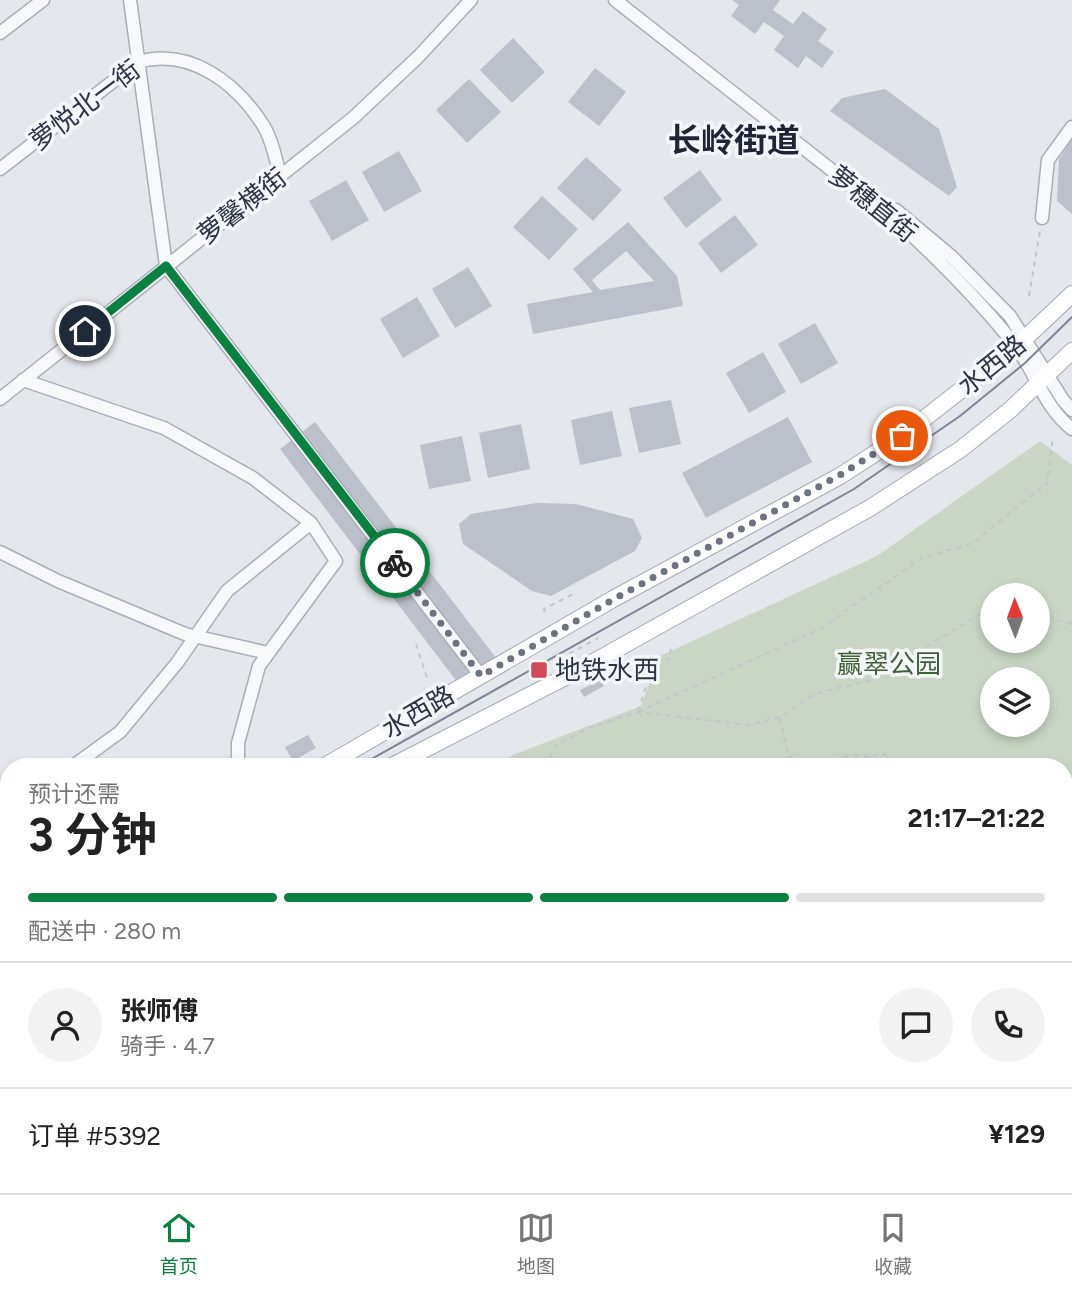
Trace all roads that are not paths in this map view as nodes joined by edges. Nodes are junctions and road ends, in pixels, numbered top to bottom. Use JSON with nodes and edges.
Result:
{"nodes":[{"id":1,"x":43,"y":0,"type":"edge"},
{"id":2,"x":130,"y":0,"type":"edge"},
{"id":3,"x":471,"y":0,"type":"edge"},
{"id":4,"x":615,"y":0,"type":"edge"},
{"id":5,"x":629,"y":0,"type":"edge"},
{"id":6,"x":0,"y":33,"type":"edge"},
{"id":7,"x":138,"y":62,"type":"junction"},
{"id":8,"x":1072,"y":127,"type":"edge"},
{"id":9,"x":0,"y":169,"type":"edge"},
{"id":10,"x":280,"y":176,"type":"junction"},
{"id":11,"x":1042,"y":218,"type":"road end"},
{"id":12,"x":166,"y":266,"type":"junction"},
{"id":13,"x":1072,"y":294,"type":"edge"},
{"id":14,"x":1021,"y":343,"type":"junction"},
{"id":15,"x":1072,"y":351,"type":"edge"},
{"id":16,"x":23,"y":380,"type":"junction"},
{"id":17,"x":1042,"y":380,"type":"junction"},
{"id":18,"x":2,"y":395,"type":"edge"},
{"id":19,"x":1072,"y":410,"type":"edge"},
{"id":20,"x":1072,"y":429,"type":"edge"},
{"id":21,"x":311,"y":523,"type":"junction"},
{"id":22,"x":0,"y":552,"type":"edge"},
{"id":23,"x":195,"y":637,"type":"junction"},
{"id":24,"x":268,"y":653,"type":"junction"},
{"id":25,"x":481,"y":676,"type":"junction"},
{"id":26,"x":84,"y":758,"type":"edge"},
{"id":27,"x":238,"y":758,"type":"edge"},
{"id":28,"x":339,"y":758,"type":"edge"},
{"id":29,"x":408,"y":758,"type":"edge"}],
"edges":[{"from":1,"to":6,"type":"street"},
{"from":2,"to":7,"type":"street"},
{"from":3,"to":10,"type":"street","name":"萝馨横街"},
{"from":4,"to":14,"type":"street","name":"萝穗直街"},
{"from":5,"to":14,"type":"street","name":"萝穗直街"},
{"from":7,"to":9,"type":"street","name":"萝悦北一街"},
{"from":7,"to":10,"type":"street","name":"萝悦北一街"},
{"from":7,"to":12,"type":"street"},
{"from":8,"to":11,"type":"street"},
{"from":10,"to":12,"type":"street","name":"萝馨横街"},
{"from":12,"to":16,"type":"street","name":"萝馨横街"},
{"from":12,"to":25,"type":"street"},
{"from":13,"to":14,"type":"main road","name":"水西路"},
{"from":14,"to":17,"type":"street"},
{"from":14,"to":25,"type":"main road","name":"水西路"},
{"from":15,"to":17,"type":"main road","name":"水西路"},
{"from":16,"to":18,"type":"street","name":"萝馨横街"},
{"from":16,"to":21,"type":"street"},
{"from":17,"to":19,"type":"street"},
{"from":17,"to":20,"type":"street"},
{"from":17,"to":29,"type":"main road","name":"水西路"},
{"from":21,"to":23,"type":"street"},
{"from":21,"to":24,"type":"street"},
{"from":22,"to":23,"type":"street"},
{"from":23,"to":24,"type":"street"},
{"from":23,"to":26,"type":"street"},
{"from":24,"to":27,"type":"street"},
{"from":25,"to":28,"type":"main road","name":"水西路"}]}
